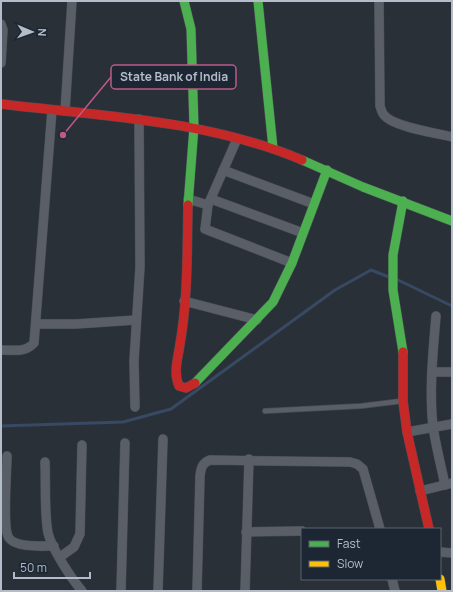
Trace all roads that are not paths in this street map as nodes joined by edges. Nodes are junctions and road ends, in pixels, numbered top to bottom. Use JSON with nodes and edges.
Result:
{"nodes":[{"id":1,"x":72,"y":1,"type":"edge"},
{"id":2,"x":184,"y":1,"type":"edge"},
{"id":3,"x":258,"y":1,"type":"edge"},
{"id":4,"x":379,"y":1,"type":"edge"},
{"id":5,"x":1,"y":24,"type":"edge"},
{"id":6,"x":1,"y":63,"type":"edge"},
{"id":7,"x":1,"y":104,"type":"edge"},
{"id":8,"x":52,"y":110,"type":"junction"},
{"id":9,"x":65,"y":111,"type":"junction"},
{"id":10,"x":139,"y":119,"type":"junction"},
{"id":11,"x":194,"y":127,"type":"junction"},
{"id":12,"x":452,"y":137,"type":"edge"},
{"id":13,"x":237,"y":139,"type":"junction"},
{"id":14,"x":273,"y":148,"type":"junction"},
{"id":15,"x":223,"y":170,"type":"junction"},
{"id":16,"x":327,"y":170,"type":"junction"},
{"id":17,"x":188,"y":199,"type":"junction"},
{"id":18,"x":402,"y":201,"type":"junction"},
{"id":19,"x":210,"y":202,"type":"junction"},
{"id":20,"x":314,"y":204,"type":"junction"},
{"id":21,"x":452,"y":221,"type":"edge"},
{"id":22,"x":303,"y":233,"type":"junction"},
{"id":23,"x":292,"y":263,"type":"junction"},
{"id":24,"x":184,"y":301,"type":"junction"},
{"id":25,"x":436,"y":316,"type":"dead end"},
{"id":26,"x":136,"y":320,"type":"junction"},
{"id":27,"x":257,"y":320,"type":"junction"},
{"id":28,"x":36,"y":324,"type":"junction"},
{"id":29,"x":1,"y":350,"type":"edge"},
{"id":30,"x":432,"y":372,"type":"junction"},
{"id":31,"x":452,"y":372,"type":"edge"},
{"id":32,"x":403,"y":401,"type":"junction"},
{"id":33,"x":135,"y":407,"type":"dead end"},
{"id":34,"x":265,"y":411,"type":"dead end"},
{"id":35,"x":452,"y":424,"type":"edge"},
{"id":36,"x":433,"y":427,"type":"junction"},
{"id":37,"x":407,"y":432,"type":"junction"},
{"id":38,"x":163,"y":439,"type":"dead end"},
{"id":39,"x":125,"y":443,"type":"dead end"},
{"id":40,"x":82,"y":445,"type":"dead end"},
{"id":41,"x":7,"y":456,"type":"dead end"},
{"id":42,"x":249,"y":459,"type":"junction"},
{"id":43,"x":45,"y":462,"type":"dead end"},
{"id":44,"x":448,"y":484,"type":"edge"},
{"id":45,"x":420,"y":491,"type":"junction"},
{"id":46,"x":3,"y":501,"type":"edge"},
{"id":47,"x":380,"y":528,"type":"edge"},
{"id":48,"x":429,"y":528,"type":"edge"},
{"id":49,"x":301,"y":531,"type":"edge"},
{"id":50,"x":246,"y":532,"type":"junction"},
{"id":51,"x":54,"y":546,"type":"junction"},
{"id":52,"x":441,"y":552,"type":"edge"},
{"id":53,"x":452,"y":553,"type":"edge"},
{"id":54,"x":60,"y":556,"type":"junction"},
{"id":55,"x":392,"y":580,"type":"edge"},
{"id":56,"x":440,"y":580,"type":"edge"},
{"id":57,"x":82,"y":591,"type":"edge"},
{"id":58,"x":120,"y":591,"type":"edge"},
{"id":59,"x":158,"y":591,"type":"edge"},
{"id":60,"x":198,"y":591,"type":"edge"},
{"id":61,"x":245,"y":591,"type":"edge"},
{"id":62,"x":395,"y":591,"type":"edge"},
{"id":63,"x":442,"y":591,"type":"edge"}],
"edges":[{"from":1,"to":9,"type":"street"},
{"from":2,"to":11,"type":"street"},
{"from":3,"to":14,"type":"street"},
{"from":4,"to":12,"type":"street"},
{"from":5,"to":6,"type":"street"},
{"from":7,"to":8,"type":"street"},
{"from":8,"to":9,"type":"street"},
{"from":8,"to":28,"type":"street"},
{"from":9,"to":10,"type":"street"},
{"from":10,"to":11,"type":"street"},
{"from":10,"to":26,"type":"street"},
{"from":11,"to":13,"type":"street"},
{"from":11,"to":17,"type":"street"},
{"from":13,"to":14,"type":"street"},
{"from":13,"to":15,"type":"street"},
{"from":14,"to":16,"type":"street"},
{"from":15,"to":19,"type":"street"},
{"from":15,"to":20,"type":"street"},
{"from":16,"to":18,"type":"street"},
{"from":16,"to":20,"type":"street"},
{"from":17,"to":19,"type":"street"},
{"from":17,"to":24,"type":"street"},
{"from":18,"to":21,"type":"street"},
{"from":18,"to":32,"type":"street"},
{"from":19,"to":22,"type":"street"},
{"from":19,"to":23,"type":"street"},
{"from":20,"to":22,"type":"street"},
{"from":22,"to":23,"type":"street"},
{"from":23,"to":27,"type":"street"},
{"from":24,"to":27,"type":"street"},
{"from":24,"to":27,"type":"street"},
{"from":25,"to":30,"type":"street"},
{"from":26,"to":28,"type":"street"},
{"from":26,"to":33,"type":"street"},
{"from":28,"to":29,"type":"street"},
{"from":30,"to":31,"type":"street"},
{"from":30,"to":36,"type":"street"},
{"from":32,"to":34,"type":"lane"},
{"from":32,"to":37,"type":"street"},
{"from":35,"to":36,"type":"street"},
{"from":36,"to":37,"type":"street"},
{"from":36,"to":44,"type":"street"},
{"from":37,"to":45,"type":"street"},
{"from":38,"to":59,"type":"street"},
{"from":39,"to":58,"type":"street"},
{"from":40,"to":54,"type":"street"},
{"from":41,"to":46,"type":"street"},
{"from":42,"to":47,"type":"street"},
{"from":42,"to":50,"type":"street"},
{"from":42,"to":60,"type":"street"},
{"from":43,"to":51,"type":"street"},
{"from":44,"to":45,"type":"street"},
{"from":45,"to":48,"type":"street"},
{"from":46,"to":51,"type":"street"},
{"from":49,"to":50,"type":"street"},
{"from":50,"to":61,"type":"street"},
{"from":51,"to":54,"type":"street"},
{"from":52,"to":53,"type":"street"},
{"from":54,"to":57,"type":"street"},
{"from":55,"to":62,"type":"street"},
{"from":56,"to":63,"type":"street"}]}
